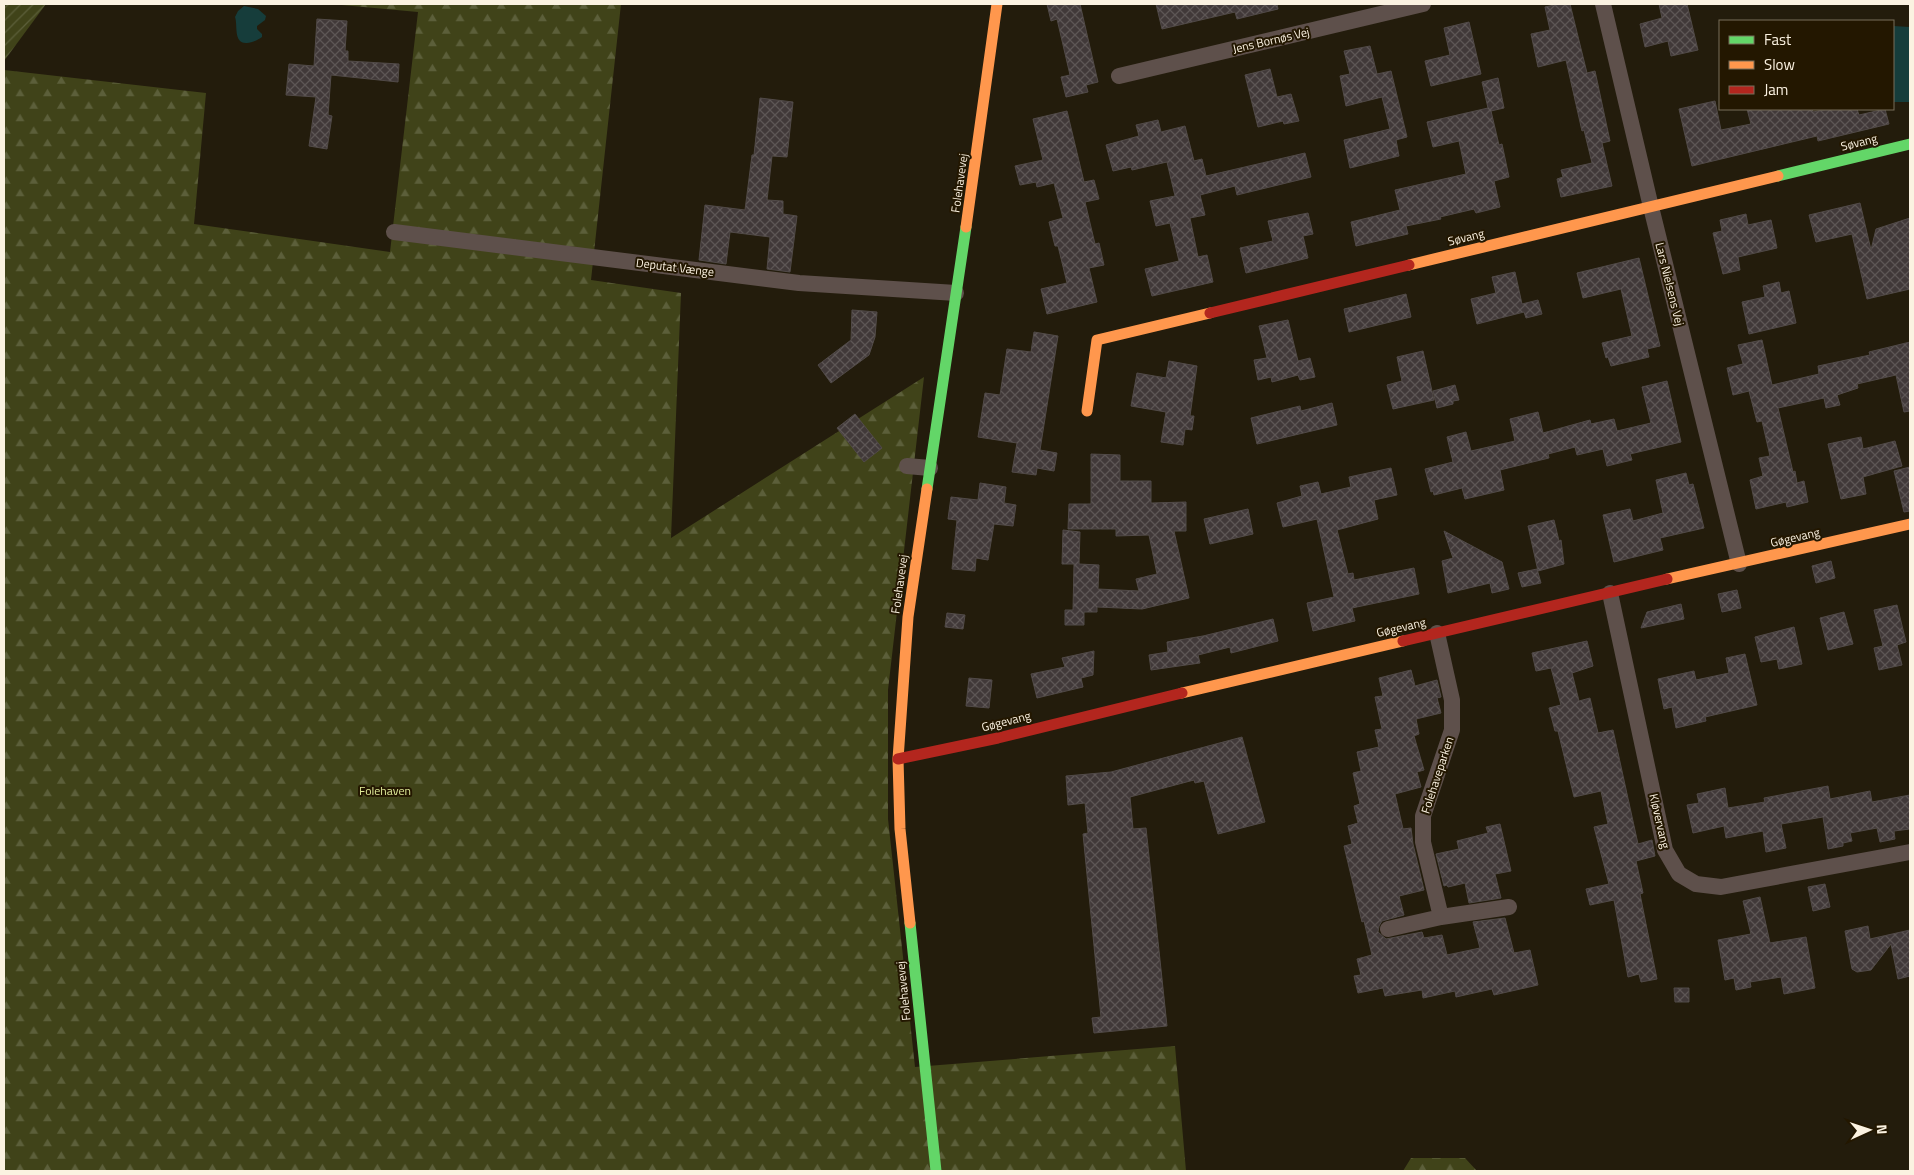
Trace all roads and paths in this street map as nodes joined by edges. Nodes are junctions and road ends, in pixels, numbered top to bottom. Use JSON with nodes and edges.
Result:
{"nodes":[{"id":1,"x":997,"y":4,"type":"edge"},
{"id":2,"x":1423,"y":4,"type":"edge"},
{"id":3,"x":1603,"y":4,"type":"edge"},
{"id":4,"x":1119,"y":76,"type":"dead end"},
{"id":5,"x":1910,"y":144,"type":"edge"},
{"id":6,"x":1650,"y":207,"type":"junction"},
{"id":7,"x":394,"y":232,"type":"dead end"},
{"id":8,"x":956,"y":293,"type":"junction"},
{"id":9,"x":1087,"y":411,"type":"dead end"},
{"id":10,"x":907,"y":466,"type":"dead end"},
{"id":11,"x":930,"y":468,"type":"junction"},
{"id":12,"x":1910,"y":524,"type":"edge"},
{"id":13,"x":1739,"y":564,"type":"junction"},
{"id":14,"x":1610,"y":593,"type":"junction"},
{"id":15,"x":1437,"y":633,"type":"junction"},
{"id":16,"x":898,"y":759,"type":"junction"},
{"id":17,"x":1910,"y":852,"type":"edge"},
{"id":18,"x":1509,"y":907,"type":"dead end"},
{"id":19,"x":1441,"y":917,"type":"junction"},
{"id":20,"x":1388,"y":929,"type":"dead end"},
{"id":21,"x":936,"y":1171,"type":"edge"}],
"edges":[{"from":1,"to":8,"type":"street","name":"Folehavevej"},
{"from":2,"to":4,"type":"street","name":"Jens Bornøs Vej"},
{"from":3,"to":6,"type":"street","name":"Lars Nielsens Vej"},
{"from":5,"to":6,"type":"street","name":"Søvang"},
{"from":6,"to":9,"type":"street","name":"Søvang"},
{"from":6,"to":13,"type":"street","name":"Lars Nielsens Vej"},
{"from":7,"to":8,"type":"street","name":"Deputat Vænge"},
{"from":8,"to":11,"type":"street","name":"Folehavevej"},
{"from":10,"to":11,"type":"street"},
{"from":11,"to":16,"type":"street","name":"Folehavevej"},
{"from":12,"to":13,"type":"street","name":"Gøgevang"},
{"from":13,"to":14,"type":"street","name":"Gøgevang"},
{"from":14,"to":15,"type":"street","name":"Gøgevang"},
{"from":14,"to":17,"type":"street","name":"Kløvervang"},
{"from":15,"to":16,"type":"street","name":"Gøgevang"},
{"from":15,"to":19,"type":"street","name":"Folehaveparken"},
{"from":16,"to":21,"type":"street","name":"Folehavevej"},
{"from":18,"to":19,"type":"street"},
{"from":19,"to":20,"type":"street"}]}
